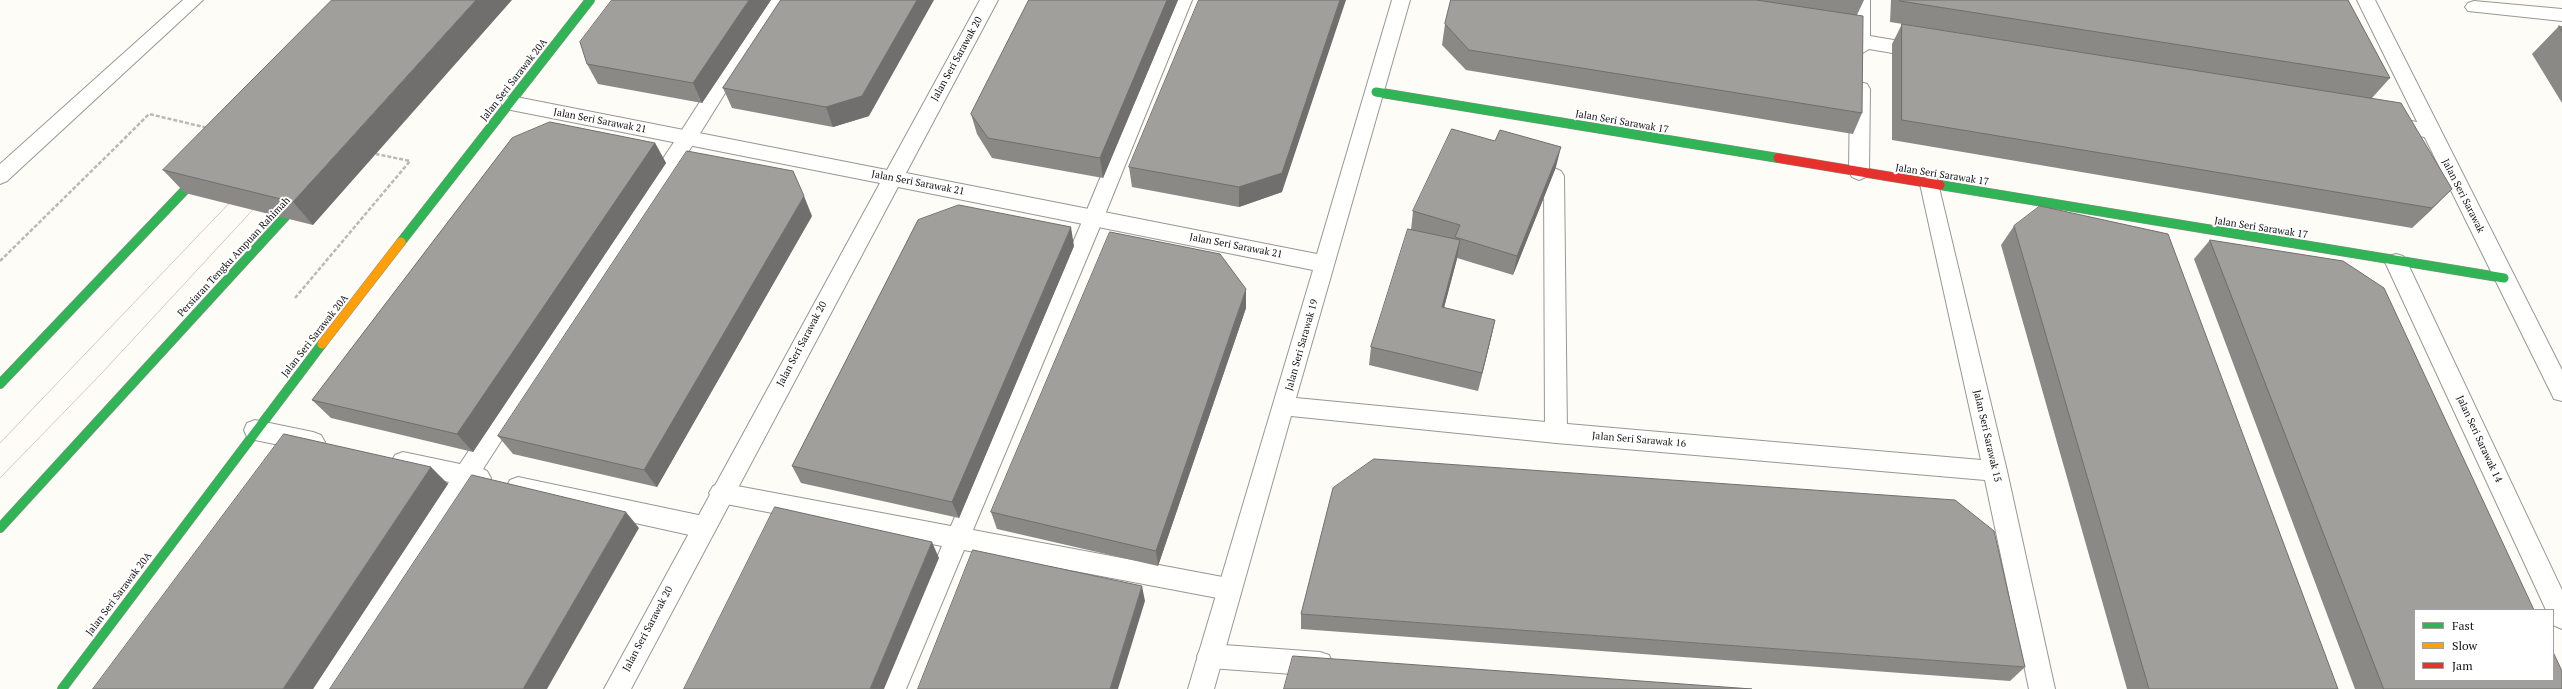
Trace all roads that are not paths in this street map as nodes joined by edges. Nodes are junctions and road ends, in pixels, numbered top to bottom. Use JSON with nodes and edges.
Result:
{"nodes":[{"id":1,"x":194,"y":0,"type":"edge"},
{"id":2,"x":590,"y":0,"type":"edge"},
{"id":3,"x":774,"y":0,"type":"edge"},
{"id":4,"x":989,"y":0,"type":"edge"},
{"id":5,"x":1183,"y":0,"type":"edge"},
{"id":6,"x":1401,"y":0,"type":"edge"},
{"id":7,"x":1861,"y":0,"type":"edge"},
{"id":8,"x":2366,"y":0,"type":"edge"},
{"id":9,"x":2474,"y":7,"type":"dead end"},
{"id":10,"x":2562,"y":15,"type":"edge"},
{"id":11,"x":1814,"y":34,"type":"edge"},
{"id":12,"x":1861,"y":42,"type":"junction"},
{"id":13,"x":1939,"y":54,"type":"edge"},
{"id":14,"x":1376,"y":92,"type":"junction"},
{"id":15,"x":511,"y":103,"type":"junction"},
{"id":16,"x":2368,"y":121,"type":"edge"},
{"id":17,"x":2430,"y":131,"type":"junction"},
{"id":18,"x":687,"y":138,"type":"junction"},
{"id":19,"x":213,"y":160,"type":"edge"},
{"id":20,"x":1859,"y":172,"type":"junction"},
{"id":21,"x":0,"y":176,"type":"edge"},
{"id":22,"x":1554,"y":176,"type":"edge"},
{"id":23,"x":892,"y":178,"type":"junction"},
{"id":24,"x":1930,"y":184,"type":"junction"},
{"id":25,"x":312,"y":188,"type":"edge"},
{"id":26,"x":1094,"y":217,"type":"junction"},
{"id":27,"x":2132,"y":218,"type":"junction"},
{"id":28,"x":2139,"y":240,"type":"edge"},
{"id":29,"x":2396,"y":262,"type":"junction"},
{"id":30,"x":1326,"y":264,"type":"junction"},
{"id":31,"x":2504,"y":278,"type":"junction"},
{"id":32,"x":0,"y":384,"type":"edge"},
{"id":33,"x":2562,"y":392,"type":"edge"},
{"id":34,"x":1283,"y":406,"type":"junction"},
{"id":35,"x":255,"y":430,"type":"junction"},
{"id":36,"x":1556,"y":433,"type":"junction"},
{"id":37,"x":330,"y":446,"type":"edge"},
{"id":38,"x":383,"y":458,"type":"edge"},
{"id":39,"x":1995,"y":471,"type":"junction"},
{"id":40,"x":466,"y":476,"type":"junction"},
{"id":41,"x":721,"y":493,"type":"junction"},
{"id":42,"x":703,"y":527,"type":"junction"},
{"id":43,"x":0,"y":528,"type":"edge"},
{"id":44,"x":958,"y":538,"type":"junction"},
{"id":45,"x":1228,"y":589,"type":"junction"},
{"id":46,"x":2562,"y":616,"type":"edge"},
{"id":47,"x":1210,"y":656,"type":"junction"},
{"id":48,"x":1345,"y":665,"type":"edge"},
{"id":49,"x":62,"y":689,"type":"edge"},
{"id":50,"x":326,"y":689,"type":"edge"},
{"id":51,"x":617,"y":689,"type":"edge"},
{"id":52,"x":893,"y":689,"type":"edge"},
{"id":53,"x":1201,"y":689,"type":"edge"},
{"id":54,"x":2042,"y":689,"type":"edge"}],
"edges":[{"from":1,"to":21,"type":"street"},
{"from":2,"to":15,"type":"main road","name":"Jalan Seri Sarawak 20A"},
{"from":3,"to":18,"type":"street"},
{"from":4,"to":23,"type":"street","name":"Jalan Seri Sarawak 20"},
{"from":5,"to":26,"type":"street"},
{"from":6,"to":14,"type":"street","name":"Jalan Seri Sarawak 19"},
{"from":7,"to":12,"type":"street"},
{"from":8,"to":17,"type":"street","name":"Jalan Seri Sarawak"},
{"from":9,"to":10,"type":"street"},
{"from":11,"to":12,"type":"street"},
{"from":12,"to":13,"type":"street"},
{"from":12,"to":20,"type":"street"},
{"from":14,"to":20,"type":"main road","name":"Jalan Seri Sarawak 17"},
{"from":14,"to":30,"type":"street","name":"Jalan Seri Sarawak 19"},
{"from":15,"to":18,"type":"street","name":"Jalan Seri Sarawak 21"},
{"from":15,"to":35,"type":"main road","name":"Jalan Seri Sarawak 20A"},
{"from":16,"to":17,"type":"street"},
{"from":17,"to":31,"type":"street","name":"Jalan Seri Sarawak"},
{"from":18,"to":23,"type":"street","name":"Jalan Seri Sarawak 21"},
{"from":18,"to":40,"type":"street"},
{"from":19,"to":32,"type":"main road"},
{"from":20,"to":24,"type":"main road","name":"Jalan Seri Sarawak 17"},
{"from":22,"to":36,"type":"street"},
{"from":23,"to":26,"type":"street","name":"Jalan Seri Sarawak 21"},
{"from":23,"to":41,"type":"street","name":"Jalan Seri Sarawak 20"},
{"from":24,"to":27,"type":"main road","name":"Jalan Seri Sarawak 17"},
{"from":24,"to":39,"type":"street","name":"Jalan Seri Sarawak 15"},
{"from":25,"to":43,"type":"main road","name":"Persiaran Tengku Ampuan Rahimah"},
{"from":26,"to":30,"type":"street","name":"Jalan Seri Sarawak 21"},
{"from":26,"to":44,"type":"street"},
{"from":27,"to":28,"type":"street"},
{"from":27,"to":29,"type":"main road","name":"Jalan Seri Sarawak 17"},
{"from":29,"to":31,"type":"main road","name":"Jalan Seri Sarawak 17"},
{"from":29,"to":46,"type":"street","name":"Jalan Seri Sarawak 14"},
{"from":30,"to":34,"type":"street","name":"Jalan Seri Sarawak 19"},
{"from":31,"to":33,"type":"street","name":"Jalan Seri Sarawak"},
{"from":34,"to":36,"type":"street","name":"Jalan Seri Sarawak 16"},
{"from":34,"to":45,"type":"street","name":"Jalan Seri Sarawak 19"},
{"from":35,"to":37,"type":"street"},
{"from":35,"to":49,"type":"main road","name":"Jalan Seri Sarawak 20A"},
{"from":36,"to":39,"type":"street","name":"Jalan Seri Sarawak 16"},
{"from":38,"to":40,"type":"street"},
{"from":39,"to":54,"type":"street","name":"Jalan Seri Sarawak 15"},
{"from":40,"to":42,"type":"street"},
{"from":40,"to":50,"type":"street"},
{"from":41,"to":42,"type":"street","name":"Jalan Seri Sarawak 20"},
{"from":41,"to":44,"type":"street"},
{"from":42,"to":51,"type":"street","name":"Jalan Seri Sarawak 20"},
{"from":44,"to":45,"type":"street"},
{"from":44,"to":52,"type":"street"},
{"from":45,"to":47,"type":"street","name":"Jalan Seri Sarawak 19"},
{"from":47,"to":48,"type":"street"},
{"from":47,"to":53,"type":"street","name":"Jalan Seri Sarawak 19"}]}
